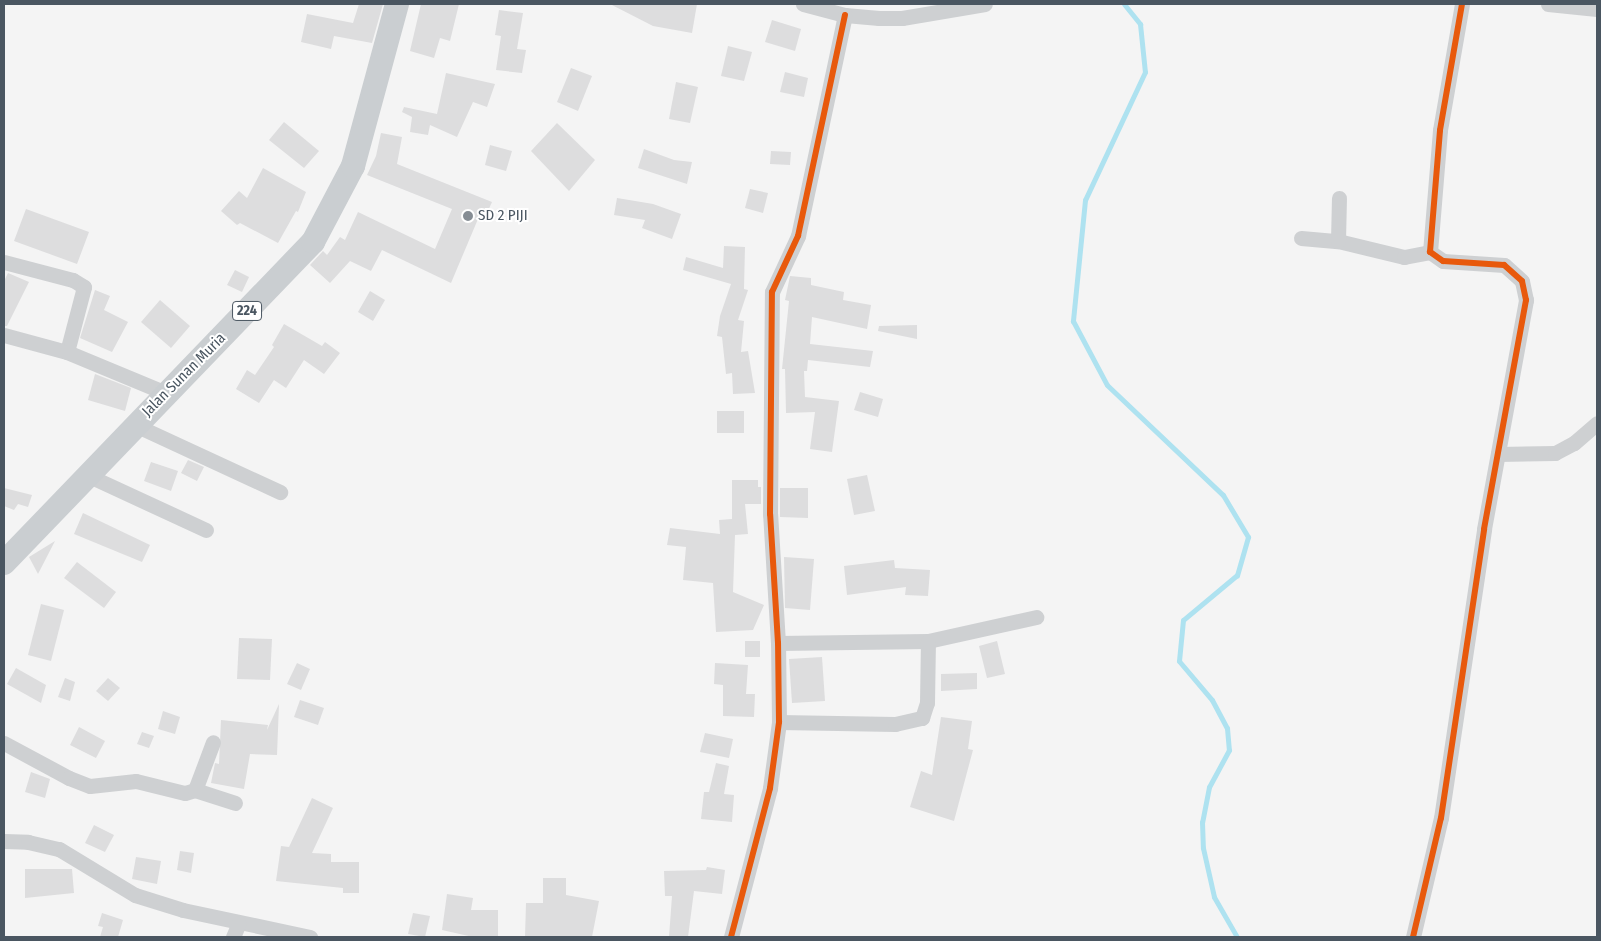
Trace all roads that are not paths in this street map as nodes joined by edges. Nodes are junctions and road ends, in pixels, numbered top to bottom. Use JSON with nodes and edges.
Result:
{"nodes":[{"id":1,"x":398,"y":4,"type":"edge"},
{"id":2,"x":803,"y":4,"type":"edge"},
{"id":3,"x":985,"y":4,"type":"edge"},
{"id":4,"x":1462,"y":4,"type":"edge"},
{"id":5,"x":1548,"y":4,"type":"edge"},
{"id":6,"x":1597,"y":9,"type":"edge"},
{"id":7,"x":836,"y":10,"type":"edge"},
{"id":8,"x":904,"y":11,"type":"edge"},
{"id":9,"x":1339,"y":198,"type":"dead end"},
{"id":10,"x":1301,"y":238,"type":"dead end"},
{"id":11,"x":1338,"y":241,"type":"junction"},
{"id":12,"x":1430,"y":252,"type":"junction"},
{"id":13,"x":4,"y":262,"type":"edge"},
{"id":14,"x":4,"y":335,"type":"edge"},
{"id":15,"x":67,"y":352,"type":"junction"},
{"id":16,"x":166,"y":393,"type":"junction"},
{"id":17,"x":1597,"y":423,"type":"edge"},
{"id":18,"x":135,"y":425,"type":"junction"},
{"id":19,"x":1498,"y":454,"type":"junction"},
{"id":20,"x":87,"y":475,"type":"junction"},
{"id":21,"x":280,"y":492,"type":"dead end"},
{"id":22,"x":206,"y":530,"type":"dead end"},
{"id":23,"x":4,"y":563,"type":"edge"},
{"id":24,"x":1036,"y":617,"type":"dead end"},
{"id":25,"x":928,"y":641,"type":"junction"},
{"id":26,"x":778,"y":643,"type":"junction"},
{"id":27,"x":779,"y":722,"type":"junction"},
{"id":28,"x":213,"y":742,"type":"dead end"},
{"id":29,"x":4,"y":743,"type":"edge"},
{"id":30,"x":196,"y":790,"type":"junction"},
{"id":31,"x":235,"y":802,"type":"dead end"},
{"id":32,"x":4,"y":841,"type":"edge"},
{"id":33,"x":239,"y":922,"type":"junction"},
{"id":34,"x":233,"y":937,"type":"edge"},
{"id":35,"x":310,"y":937,"type":"edge"},
{"id":36,"x":731,"y":937,"type":"edge"},
{"id":37,"x":1413,"y":937,"type":"edge"}],
"edges":[{"from":1,"to":16,"type":"main road","name":"Jalan Sunan Muria","number":"224"},
{"from":2,"to":7,"type":"street"},
{"from":3,"to":8,"type":"street"},
{"from":4,"to":12,"type":"street"},
{"from":5,"to":6,"type":"street"},
{"from":7,"to":8,"type":"street"},
{"from":7,"to":26,"type":"street"},
{"from":9,"to":11,"type":"street"},
{"from":10,"to":11,"type":"street"},
{"from":11,"to":12,"type":"street"},
{"from":12,"to":19,"type":"street"},
{"from":13,"to":15,"type":"street"},
{"from":14,"to":15,"type":"street"},
{"from":15,"to":16,"type":"street"},
{"from":16,"to":18,"type":"main road","name":"Jalan Sunan Muria","number":"224"},
{"from":17,"to":19,"type":"street"},
{"from":18,"to":20,"type":"main road","name":"Jalan Sunan Muria","number":"224"},
{"from":18,"to":21,"type":"street"},
{"from":19,"to":37,"type":"street"},
{"from":20,"to":22,"type":"street"},
{"from":20,"to":23,"type":"main road","name":"Jalan Sunan Muria","number":"224"},
{"from":24,"to":25,"type":"street"},
{"from":25,"to":26,"type":"street"},
{"from":25,"to":27,"type":"street"},
{"from":26,"to":27,"type":"street"},
{"from":27,"to":36,"type":"street"},
{"from":28,"to":30,"type":"street"},
{"from":29,"to":30,"type":"street"},
{"from":30,"to":31,"type":"street"},
{"from":32,"to":33,"type":"street"},
{"from":33,"to":34,"type":"street"},
{"from":33,"to":35,"type":"street"}]}
